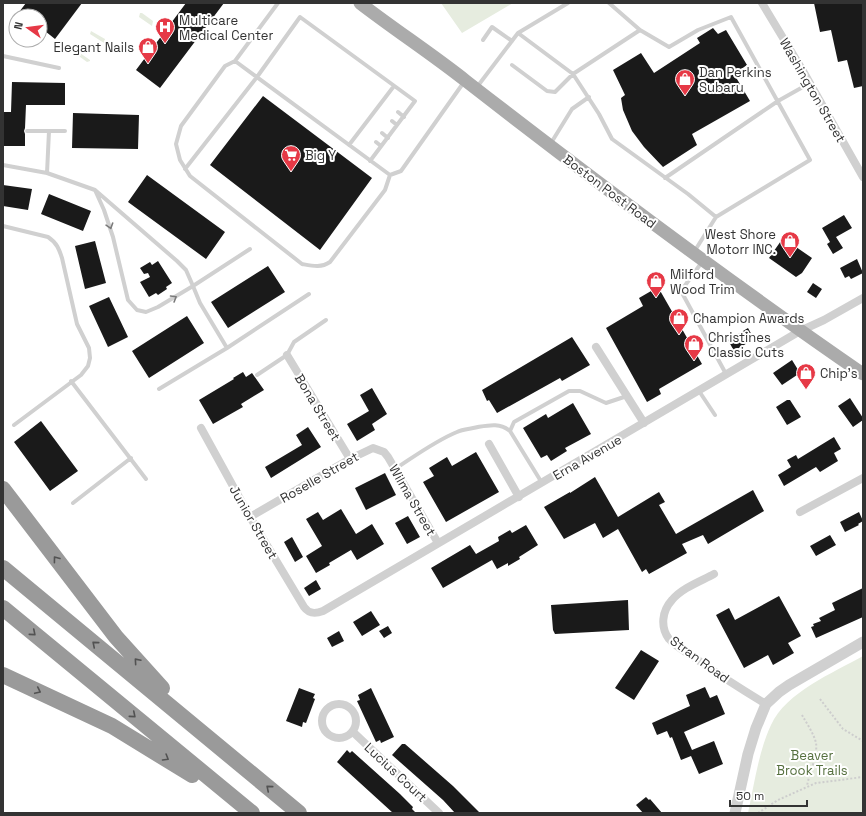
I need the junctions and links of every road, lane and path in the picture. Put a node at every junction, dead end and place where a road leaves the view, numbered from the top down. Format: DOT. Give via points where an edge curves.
graph roads {
  1 [pos="278,3"];
  2 [pos="360,3"];
  3 [pos="568,3"];
  4 [pos="609,3"];
  5 [pos="762,3"];
  6 [pos="640,30"];
  7 [pos="518,33"];
  8 [pos="483,40"];
  9 [pos="512,41"];
  10 [pos="3,56"];
  11 [pos="235,61"];
  12 [pos="512,65"];
  13 [pos="59,68"];
  14 [pos="573,74"];
  15 [pos="257,77"];
  16 [pos="465,80"];
  17 [pos="810,83"];
  18 [pos="394,86"];
  19 [pos="476,89"];
  20 [pos="589,97"];
  21 [pos="778,101"];
  22 [pos="382,102"];
  23 [pos="388,105"];
  24 [pos="376,110"];
  25 [pos="398,112"];
  26 [pos="381,113"];
  27 [pos="404,117"];
  28 [pos="392,121"];
  29 [pos="367,122"];
  30 [pos="397,125"];
  31 [pos="373,126"];
  32 [pos="49,131"];
  33 [pos="65,131"];
  34 [pos="360,131"];
  35 [pos="27,132"];
  36 [pos="382,133"];
  37 [pos="366,135"];
  38 [pos="388,138"];
  39 [pos="376,142"];
  40 [pos="350,145"];
  41 [pos="381,146"];
  42 [pos="549,146"];
  43 [pos="370,161"];
  44 [pos="3,165"];
  45 [pos="186,169"];
  46 [pos="46,173"];
  47 [pos="390,176"];
  48 [pos="863,177"];
  49 [pos="665,178"];
  50 [pos="95,190"];
  51 [pos="716,217"];
  52 [pos="3,226"];
  53 [pos="250,249"];
  54 [pos="698,256"];
  55 [pos="193,286"];
  56 [pos="309,294"];
  57 [pos="863,298"];
  58 [pos="326,320"];
  59 [pos="800,331"];
  60 [pos="596,347"];
  61 [pos="227,348"];
  62 [pos="286,355"];
  63 [pos="727,374"];
  64 [pos="863,374"];
  65 [pos="257,375"];
  66 [pos="72,381"];
  67 [pos="159,389"];
  68 [pos="699,391"];
  69 [pos="627,396"];
  70 [pos="715,415"];
  71 [pos="644,423"];
  72 [pos="14,425"];
  73 [pos="201,428"];
  74 [pos="510,431"];
  75 [pos="489,444"];
  76 [pos="388,457"];
  77 [pos="131,458"];
  78 [pos="350,459"];
  79 [pos="395,469"];
  80 [pos="863,478"];
  81 [pos="146,479"];
  82 [pos="542,483"];
  83 [pos="3,489"];
  84 [pos="519,497"];
  85 [pos="73,503"];
  86 [pos="800,512"];
  87 [pos="250,516"];
  88 [pos="438,543"];
  89 [pos="3,568"];
  90 [pos="714,574"];
  91 [pos="3,608"];
  92 [pos="310,613"];
  93 [pos="863,642"];
  94 [pos="3,675"];
  95 [pos="820,699"];
  96 [pos="766,704"];
  97 [pos="802,715"];
  98 [pos="352,732"];
  99 [pos="863,740"];
  100 [pos="233,758"];
  101 [pos="863,777"];
  102 [pos="807,786"];
  103 [pos="246,808"];
  104 [pos="299,813"];
  105 [pos="439,813"];
  106 [pos="735,813"];
  107 [pos="758,813"];
  1 -- 11 [label="lane"];
  2 -- 16 [label="main road, Boston Post Road"];
  3 -- 7 [label="lane"];
  4 -- 6 [label="lane"];
  5 -- 17 [label="street, Washington Street"];
  6 -- 14 [label="lane"];
  6 -- 21 [label="lane" via="669,47 698,30 731,17"];
  7 -- 9 [label="lane"];
  7 -- 14 [label="lane"];
  8 -- 9 [label="lane" via="492,27"];
  9 -- 19 [label="lane"];
  10 -- 13 [label="lane"];
  11 -- 15 [label="lane"];
  11 -- 45 [label="lane" via="225,66 181,126 176,144 180,160"];
  12 -- 14 [label="lane" via="547,90 555,92"];
  14 -- 20 [label="lane"];
  15 -- 18 [label="lane" via="300,17"];
  15 -- 40 [label="lane"];
  15 -- 45 [label="lane"];
  16 -- 19 [label="main road, Boston Post Road"];
  16 -- 47 [label="lane" via="401,170"];
  17 -- 21 [label="lane"];
  17 -- 48 [label="street, Washington Street"];
  18 -- 22 [label="lane"];
  18 -- 27 [label="lane" via="415,101"];
  19 -- 42 [label="main road, Boston Post Road"];
  20 -- 42 [label="lane" via="572,109"];
  20 -- 49 [label="lane" via="612,140"];
  21 -- 49 [label="lane"];
  21 -- 51 [label="lane" via="810,160"];
  22 -- 23 [label="lane"];
  22 -- 24 [label="lane"];
  24 -- 26 [label="lane"];
  24 -- 29 [label="lane"];
  25 -- 27 [label="lane"];
  27 -- 30 [label="lane"];
  28 -- 30 [label="lane"];
  29 -- 31 [label="lane"];
  29 -- 34 [label="lane"];
  30 -- 38 [label="lane"];
  32 -- 33 [label="lane"];
  32 -- 35 [label="lane"];
  32 -- 46 [label="lane"];
  34 -- 37 [label="lane"];
  34 -- 40 [label="lane"];
  36 -- 38 [label="lane"];
  38 -- 41 [label="lane"];
  39 -- 41 [label="lane"];
  40 -- 43 [label="lane"];
  41 -- 43 [label="lane"];
  42 -- 54 [label="main road, Boston Post Road"];
  43 -- 47 [label="lane"];
  44 -- 46 [label="lane"];
  45 -- 47 [label="lane" via="190,176 302,264 313,266 324,266 330,262 385,190"];
  46 -- 50 [label="lane"];
  49 -- 51 [label="lane"];
  50 -- 55 [label="lane" via="178,261 186,270"];
  50 -- 55 [label="lane, one-way" via="113,238 128,300 137,310 146,312 158,307"];
  51 -- 54 [label="lane"];
  52 -- 66 [label="lane" via="48,237 59,249 77,324 90,354 88,366"];
  53 -- 55 [label="lane"];
  54 -- 59 [label="main road, Boston Post Road"];
  54 -- 63 [label="lane" via="680,291"];
  55 -- 61 [label="lane" via="200,303"];
  56 -- 61 [label="lane"];
  57 -- 59 [label="street, Erna Avenue"];
  58 -- 62 [label="lane" via="294,342"];
  59 -- 63 [label="street, Erna Avenue"];
  59 -- 64 [label="main road, Boston Post Road"];
  60 -- 69 [label="street"];
  61 -- 67 [label="lane"];
  62 -- 65 [label="lane"];
  62 -- 78 [label="street, Bona Street"];
  63 -- 68 [label="street, Erna Avenue"];
  66 -- 72 [label="lane"];
  66 -- 77 [label="lane"];
  68 -- 70 [label="lane"];
  68 -- 71 [label="street, Erna Avenue"];
  69 -- 71 [label="street"];
  69 -- 74 [label="lane" via="606,403 588,393 569,391 514,422"];
  71 -- 82 [label="street, Erna Avenue"];
  73 -- 87 [label="street, Junior Street"];
  74 -- 79 [label="lane" via="492,425 458,431"];
  74 -- 82 [label="lane"];
  75 -- 84 [label="street"];
  76 -- 78 [label="street, Roselle Street" via="384,452 373,448"];
  76 -- 79 [label="street, Wilma Street"];
  77 -- 81 [label="lane"];
  77 -- 85 [label="lane"];
  78 -- 87 [label="street, Roselle Street"];
  79 -- 88 [label="street, Wilma Street"];
  80 -- 86 [label="street"];
  82 -- 84 [label="street, Erna Avenue"];
  100 -- 83 [label="highway, one-way" via="124,647"];
  84 -- 88 [label="street, Erna Avenue"];
  87 -- 92 [label="street, Junior Street"];
  88 -- 92 [label="street, Erna Avenue" via="323,611"];
  100 -- 89 [label="highway, one-way"];
  90 -- 96 [label="street, Stran Road" via="672,600 663,618 665,632 673,643"];
  91 -- 103 [label="highway, one-way"];
  93 -- 96 [label="street" via="789,685"];
  94 -- 103 [label="highway, one-way" via="112,726"];
  95 -- 99 [label="path" via="843,729"];
  96 -- 106 [label="street" via="750,747"];
  97 -- 102 [label="path" via="816,745"];
  98 -- 98 [label="street" via="356,721 352,710 342,704 330,707 326,711 322,721 329,734 344,738"];
  98 -- 105 [label="street, Lucius Court"];
  104 -- 100 [label="highway, one-way"];
  101 -- 102 [label="path" via="831,780"];
  102 -- 107 [label="path"];
}
